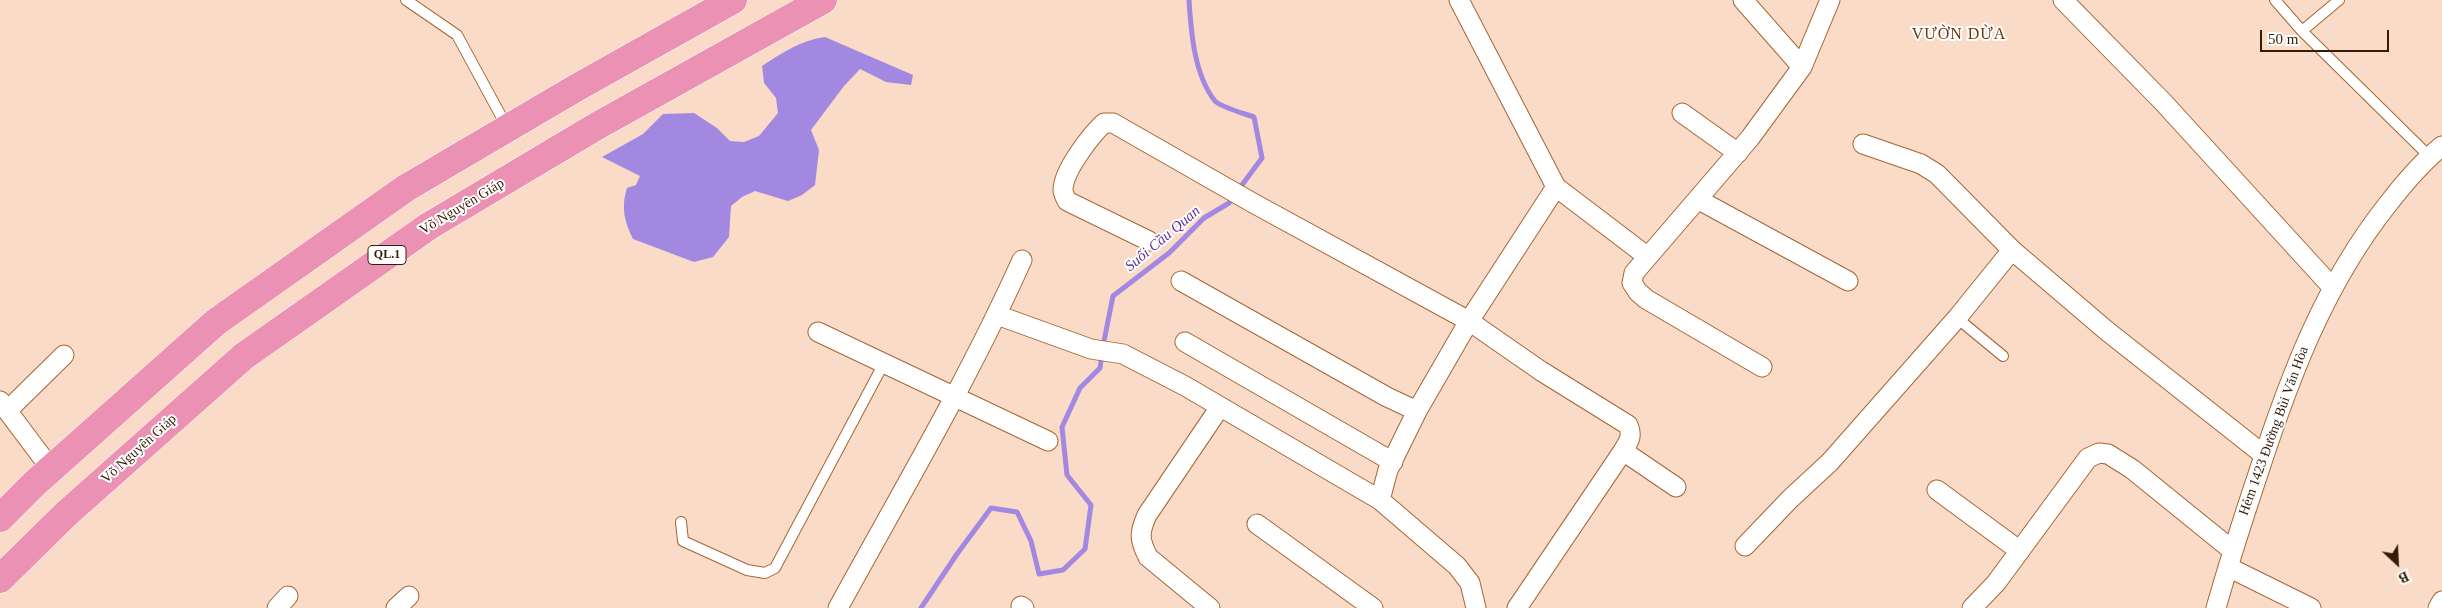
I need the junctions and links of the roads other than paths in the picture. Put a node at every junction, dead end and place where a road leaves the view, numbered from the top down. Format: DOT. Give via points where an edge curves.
graph roads {
  1 [pos="406,0"];
  2 [pos="733,0"];
  3 [pos="822,0"];
  4 [pos="1459,0"];
  5 [pos="1743,0"];
  6 [pos="1830,0"];
  7 [pos="2063,0"];
  8 [pos="2275,0"];
  9 [pos="2339,0"];
  10 [pos="2302,31"];
  11 [pos="1802,67"];
  12 [pos="1682,114"];
  13 [pos="507,128"];
  14 [pos="1863,144"];
  15 [pos="2436,151"];
  16 [pos="1738,153"];
  17 [pos="1556,187"];
  18 [pos="1699,200"];
  19 [pos="1149,241"];
  20 [pos="2012,250"];
  21 [pos="1648,257"];
  22 [pos="1022,260"];
  23 [pos="1181,281"];
  24 [pos="1848,281"];
  25 [pos="2332,286"];
  26 [pos="997,315"];
  27 [pos="1956,318"];
  28 [pos="1468,321"];
  29 [pos="818,332"];
  30 [pos="1185,342"];
  31 [pos="64,355"];
  32 [pos="2003,356"];
  33 [pos="884,363"];
  34 [pos="1762,367"];
  35 [pos="954,395"];
  36 [pos="4,405"];
  37 [pos="1220,407"];
  38 [pos="1417,412"];
  39 [pos="1048,441"];
  40 [pos="1623,451"];
  41 [pos="2264,455"];
  42 [pos="1393,462"];
  43 [pos="51,469"];
  44 [pos="1676,487"];
  45 [pos="1937,490"];
  46 [pos="1380,500"];
  47 [pos="2,513"];
  48 [pos="681,522"];
  49 [pos="1257,524"];
  50 [pos="1745,546"];
  51 [pos="2020,551"];
  52 [pos="2230,558"];
  53 [pos="0,580"];
  54 [pos="2442,601"];
  55 [pos="838,608"];
  56 [pos="1210,608"];
  57 [pos="1373,608"];
  58 [pos="1476,608"];
  59 [pos="1517,608"];
  60 [pos="1972,608"];
  61 [pos="2216,608"];
  62 [pos="2311,608"];
  63 [pos="2438,608"];
  1 -- 13 [label="lane" via="457,35"];
  2 -- 13 [label="highway"];
  3 -- 53 [label="highway, Võ Nguyên Giáp / QL.1" via="597,126 429,226 244,356 66,514"];
  4 -- 17 [label="street"];
  5 -- 11 [label="street"];
  6 -- 11 [label="street"];
  7 -- 25 [label="street" via="2163,102"];
  8 -- 10 [label="lane"];
  9 -- 10 [label="lane"];
  10 -- 15 [label="lane"];
  11 -- 16 [label="street"];
  12 -- 16 [label="street"];
  13 -- 43 [label="highway" via="406,188 216,322"];
  14 -- 20 [label="street" via="1921,164 1937,174"];
  15 -- 25 [label="street, Hẻm 1423 Đường Bùi Văn Hòa" via="2417,167 2373,222"];
  16 -- 18 [label="street"];
  17 -- 21 [label="street"];
  17 -- 28 [label="street"];
  18 -- 21 [label="street"];
  18 -- 24 [label="street"];
  19 -- 28 [label="street" via="1067,201 1063,192 1088,138 1104,123 1114,123"];
  20 -- 27 [label="street"];
  20 -- 41 [label="street" via="2153,369"];
  21 -- 34 [label="street" via="1634,274 1632,283 1638,292"];
  22 -- 26 [label="street"];
  23 -- 38 [label="street"];
  25 -- 41 [label="street, Hẻm 1423 Đường Bùi Văn Hòa" via="2284,393"];
  26 -- 35 [label="street"];
  26 -- 37 [label="street" via="1091,349 1123,354"];
  27 -- 32 [label="lane"];
  27 -- 50 [label="street" via="1830,462"];
  28 -- 38 [label="street"];
  28 -- 40 [label="street" via="1628,425 1630,439"];
  29 -- 33 [label="street"];
  30 -- 42 [label="street"];
  31 -- 36 [label="street"];
  33 -- 35 [label="street"];
  33 -- 48 [label="lane" via="775,568 765,573 747,570 683,541"];
  35 -- 39 [label="street"];
  35 -- 55 [label="street"];
  36 -- 43 [label="street"];
  37 -- 46 [label="street"];
  37 -- 56 [label="street" via="1147,515 1140,531 1148,557"];
  38 -- 42 [label="street"];
  40 -- 44 [label="street"];
  40 -- 59 [label="street"];
  41 -- 52 [label="street, Hẻm 1423 Đường Bùi Văn Hòa"];
  42 -- 46 [label="street"];
  43 -- 47 [label="highway"];
  45 -- 51 [label="street"];
  46 -- 58 [label="street" via="1458,566 1470,583"];
  49 -- 57 [label="street"];
  51 -- 52 [label="street" via="2088,458 2099,452 2132,469"];
  51 -- 60 [label="street"];
  52 -- 61 [label="street, Hẻm 1423 Đường Bùi Văn Hòa"];
  52 -- 62 [label="street"];
  54 -- 63 [label="street"];
}
